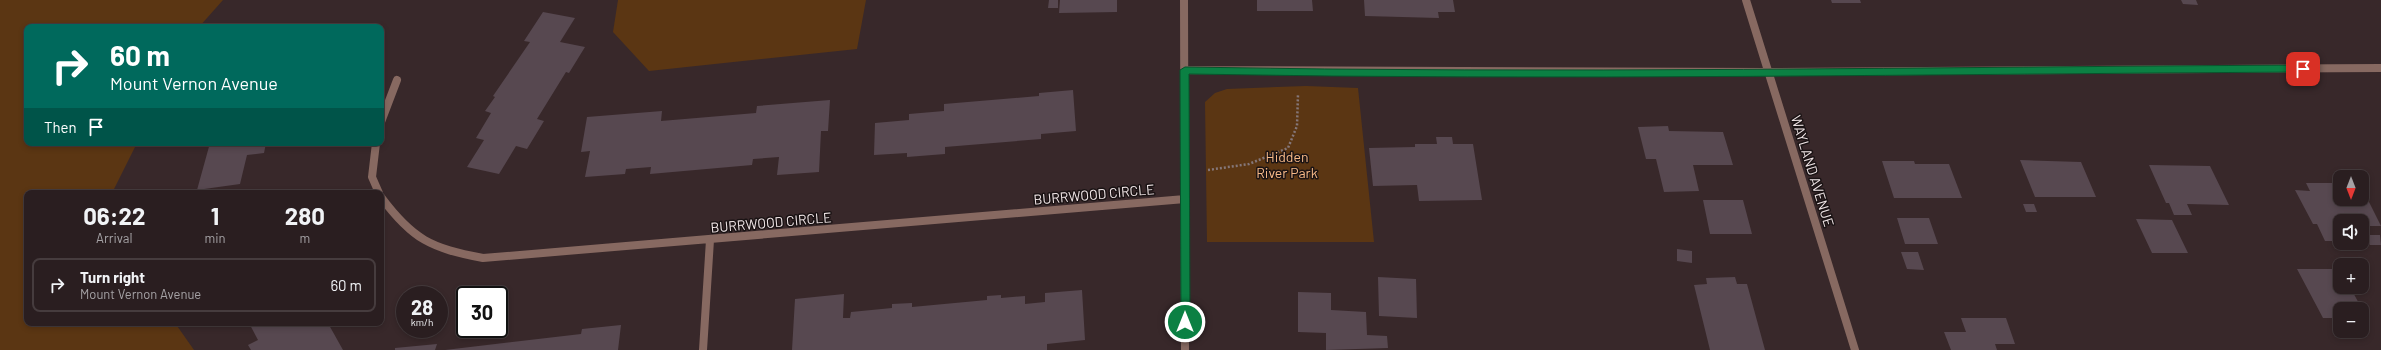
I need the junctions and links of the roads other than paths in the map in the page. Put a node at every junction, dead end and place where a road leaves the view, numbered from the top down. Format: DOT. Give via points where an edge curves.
graph roads {
  1 [pos="1184,0"];
  2 [pos="1746,0"];
  3 [pos="2381,68"];
  4 [pos="1185,70"];
  5 [pos="1768,72"];
  6 [pos="397,80"];
  7 [pos="384,114"];
  8 [pos="376,146"];
  9 [pos="377,190"];
  10 [pos="1185,199"];
  11 [pos="384,201"];
  12 [pos="710,240"];
  13 [pos="703,350"];
  14 [pos="1185,350"];
  15 [pos="1855,350"];
  1 -- 4 [label="street"];
  2 -- 5 [label="street, WAYLAND AVENUE"];
  3 -- 5 [label="street"];
  4 -- 5 [label="street"];
  4 -- 10 [label="street"];
  5 -- 15 [label="street, WAYLAND AVENUE"];
  6 -- 7 [label="street"];
  8 -- 9 [label="street" via="372,177"];
  10 -- 12 [label="street, BURRWOOD CIRCLE"];
  10 -- 14 [label="street"];
  11 -- 12 [label="street, BURRWOOD CIRCLE" via="396,218 418,239 450,252 483,258"];
  12 -- 13 [label="street"];
}
